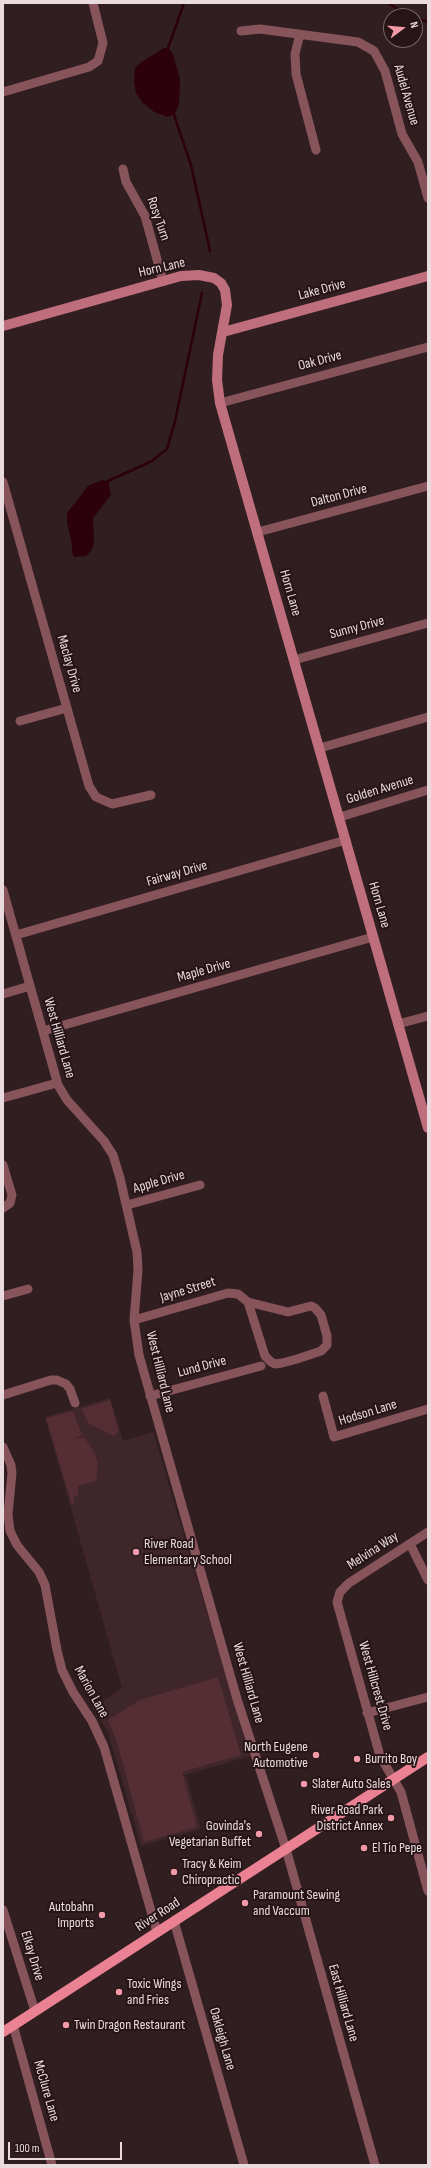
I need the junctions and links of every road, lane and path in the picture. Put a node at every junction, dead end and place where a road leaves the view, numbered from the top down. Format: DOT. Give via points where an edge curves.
graph roads {
  1 [pos="92,3"];
  2 [pos="241,32"];
  3 [pos="300,34"];
  4 [pos="3,92"];
  5 [pos="316,150"];
  6 [pos="123,169"];
  7 [pos="428,198"];
  8 [pos="428,276"];
  9 [pos="162,281"];
  10 [pos="3,326"];
  11 [pos="223,332"];
  12 [pos="428,347"];
  13 [pos="220,403"];
  14 [pos="3,482"];
  15 [pos="428,486"];
  16 [pos="258,532"];
  17 [pos="428,623"];
  18 [pos="294,660"];
  19 [pos="66,708"];
  20 [pos="428,717"];
  21 [pos="20,721"];
  22 [pos="320,748"];
  23 [pos="428,790"];
  24 [pos="151,795"];
  25 [pos="340,817"];
  26 [pos="346,840"];
  27 [pos="3,890"];
  28 [pos="16,935"];
  29 [pos="373,937"];
  30 [pos="30,986"];
  31 [pos="3,994"];
  32 [pos="428,1016"];
  33 [pos="398,1024"];
  34 [pos="43,1031"];
  35 [pos="57,1083"];
  36 [pos="3,1098"];
  37 [pos="428,1128"];
  38 [pos="3,1165"];
  39 [pos="200,1185"];
  40 [pos="10,1205"];
  41 [pos="127,1205"];
  42 [pos="28,1289"];
  43 [pos="3,1296"];
  44 [pos="248,1302"];
  45 [pos="134,1320"];
  46 [pos="261,1366"];
  47 [pos="3,1394"];
  48 [pos="150,1396"];
  49 [pos="323,1396"];
  50 [pos="75,1403"];
  51 [pos="428,1409"];
  52 [pos="3,1447"];
  53 [pos="428,1532"];
  54 [pos="410,1544"];
  55 [pos="428,1580"];
  56 [pos="338,1598"];
  57 [pos="428,1697"];
  58 [pos="367,1713"];
  59 [pos="428,1757"];
  60 [pos="394,1779"];
  61 [pos="286,1849"];
  62 [pos="428,1891"];
  63 [pos="3,1910"];
  64 [pos="174,1921"];
  65 [pos="157,1932"];
  66 [pos="35,2011"];
  67 [pos="13,2025"];
  68 [pos="3,2032"];
  69 [pos="52,2165"];
  70 [pos="244,2165"];
  71 [pos="375,2165"];
  1 -- 4 [label="street" via="103,43 100,57 92,66"];
  2 -- 3 [label="street, Audel Avenue" via="254,29"];
  3 -- 5 [label="street" via="296,74"];
  3 -- 7 [label="street, Audel Avenue" via="358,42 370,47 379,57 402,134 418,162"];
  6 -- 9 [label="street, Rosy Turn" via="126,182 145,216"];
  8 -- 11 [label="street, Lake Drive"];
  9 -- 10 [label="street, Horn Lane"];
  9 -- 11 [label="street, Horn Lane" via="199,275 217,280 226,293"];
  11 -- 13 [label="street, Horn Lane" via="218,355 217,380"];
  12 -- 13 [label="street, Oak Drive"];
  13 -- 16 [label="street, Horn Lane"];
  14 -- 19 [label="street, Maclay Drive"];
  15 -- 16 [label="street, Dalton Drive"];
  16 -- 18 [label="street, Horn Lane"];
  17 -- 18 [label="street, Sunny Drive"];
  18 -- 22 [label="street, Horn Lane"];
  19 -- 21 [label="street"];
  19 -- 24 [label="street, Maclay Drive" via="89,786 96,797 115,804"];
  20 -- 22 [label="street"];
  22 -- 25 [label="street, Horn Lane"];
  23 -- 25 [label="street, Golden Avenue"];
  25 -- 26 [label="street, Horn Lane"];
  26 -- 28 [label="street, Fairway Drive"];
  26 -- 29 [label="street, Horn Lane"];
  27 -- 28 [label="street, West Hilliard Lane"];
  28 -- 30 [label="street, West Hilliard Lane"];
  29 -- 33 [label="street, Horn Lane"];
  29 -- 34 [label="street, Maple Drive"];
  30 -- 31 [label="street"];
  30 -- 34 [label="street, West Hilliard Lane"];
  32 -- 33 [label="street"];
  33 -- 37 [label="street, Horn Lane"];
  34 -- 35 [label="street, West Hilliard Lane"];
  35 -- 36 [label="street"];
  35 -- 41 [label="street, West Hilliard Lane" via="66,1100 109,1148"];
  38 -- 40 [label="street" via="12,1196"];
  39 -- 41 [label="street, Apple Drive"];
  41 -- 45 [label="street, West Hilliard Lane" via="138,1264"];
  42 -- 43 [label="street"];
  44 -- 44 [label="street, Jayne Street" via="288,1312 311,1306 315,1308 321,1315 327,1345 321,1351 297,1359 275,1364 271,1362 265,1356"];
  44 -- 45 [label="street, Jayne Street" via="235,1293 228,1293"];
  45 -- 48 [label="street, West Hilliard Lane" via="137,1348"];
  46 -- 48 [label="street, Lund Drive"];
  47 -- 50 [label="street" via="57,1380 70,1389"];
  48 -- 61 [label="street, West Hilliard Lane" via="242,1712"];
  49 -- 51 [label="street, Hodson Lane" via="334,1437"];
  52 -- 65 [label="street, Marion Lane" via="12,1473 8,1514 10,1531 17,1545 39,1572 45,1585 62,1670 104,1746"];
  53 -- 54 [label="street, Melvina Way"];
  54 -- 55 [label="street"];
  54 -- 56 [label="street, Melvina Way" via="348,1583"];
  56 -- 58 [label="street, West Hillcrest Drive"];
  57 -- 58 [label="street"];
  58 -- 60 [label="street, West Hillcrest Drive" via="380,1756"];
  59 -- 60 [label="main road, River Road"];
  60 -- 61 [label="main road, River Road"];
  60 -- 62 [label="street, West Hillcrest Drive" via="401,1792"];
  61 -- 64 [label="main road, River Road"];
  61 -- 71 [label="street, East Hilliard Lane"];
  63 -- 66 [label="street, Elkay Drive"];
  64 -- 65 [label="main road, River Road"];
  64 -- 70 [label="street, Oakleigh Lane"];
  65 -- 66 [label="main road, River Road"];
  66 -- 67 [label="main road, River Road"];
  67 -- 68 [label="main road, River Road"];
  67 -- 69 [label="street, McClure Lane"];
}
